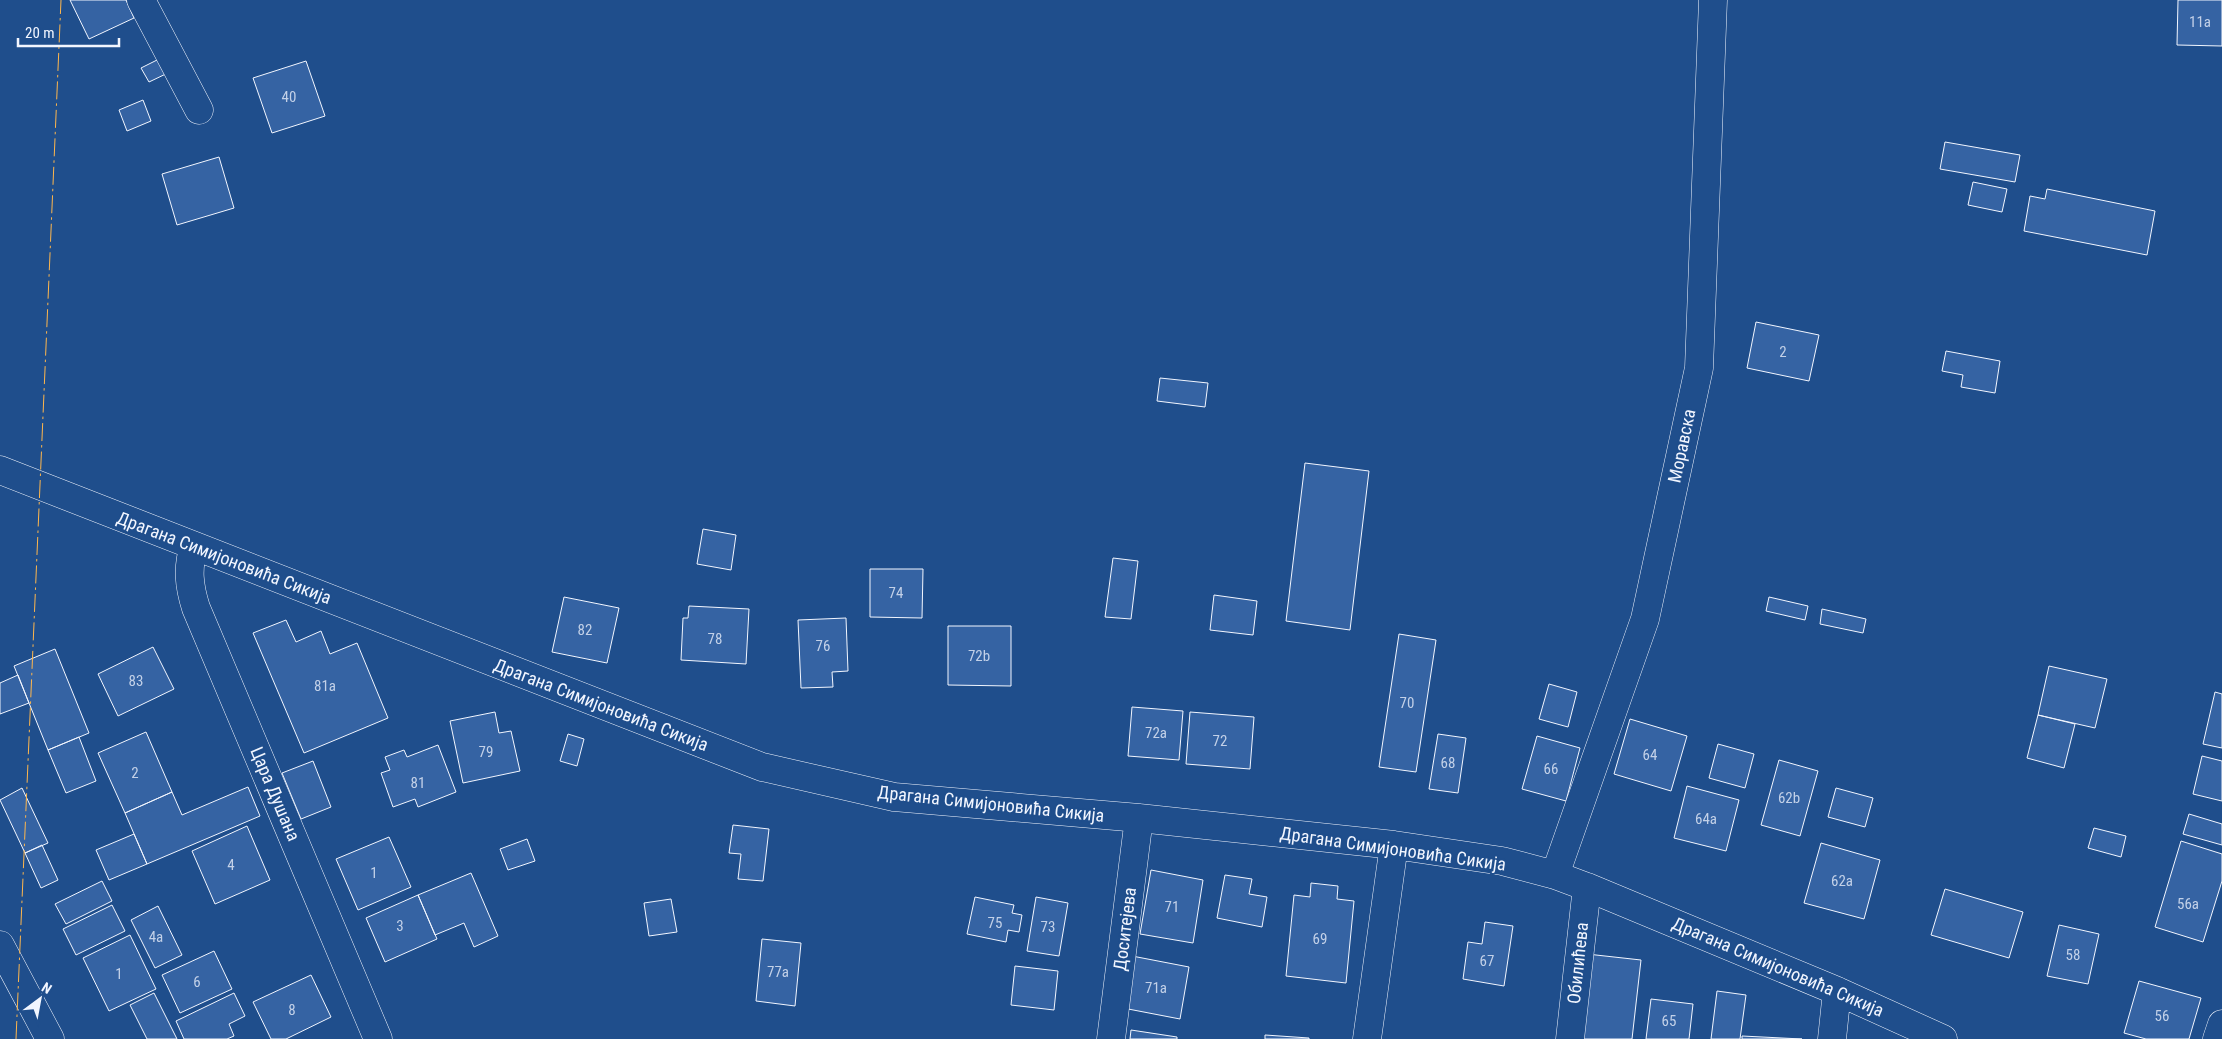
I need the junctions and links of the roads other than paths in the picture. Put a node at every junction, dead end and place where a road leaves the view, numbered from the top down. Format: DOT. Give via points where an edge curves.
graph roads {
  1 [pos="141,0"];
  2 [pos="1713,0"];
  3 [pos="199,110"];
  4 [pos="0,470"];
  5 [pos="194,546"];
  6 [pos="1139,818"];
  7 [pos="1394,845"];
  8 [pos="1555,875"];
  9 [pos="1587,887"];
  10 [pos="0,945"];
  11 [pos="1837,991"];
  12 [pos="2222,1024"];
  13 [pos="50,1039"];
  14 [pos="378,1039"];
  15 [pos="1110,1039"];
  16 [pos="1367,1039"];
  17 [pos="1570,1039"];
  18 [pos="1832,1039"];
  19 [pos="1943,1039"];
  20 [pos="2218,1039"];
  1 -- 3 [label="street"];
  2 -- 8 [label="street, Моравска" via="1699,368 1645,619"];
  4 -- 5 [label="street, Драгана Симијоновића Сикија"];
  5 -- 6 [label="street, Драгана Симијоновића Сикија" via="762,767 894,797"];
  5 -- 14 [label="street, Цара Душана" via="189,575 196,608"];
  6 -- 7 [label="street, Драгана Симијоновића Сикија"];
  6 -- 15 [label="street, Доситејева"];
  7 -- 8 [label="street, Драгана Симијоновића Сикија" via="1502,862"];
  7 -- 16 [label="street"];
  8 -- 9 [label="street, Драгана Симијоновића Сикија"];
  9 -- 11 [label="street, Драгана Симијоновића Сикија"];
  9 -- 17 [label="street, Обилићева"];
  10 -- 13 [label="street"];
  11 -- 18 [label="street"];
  11 -- 19 [label="street, Драгана Симијоновића Сикија"];
  12 -- 20 [label="street"];
}
